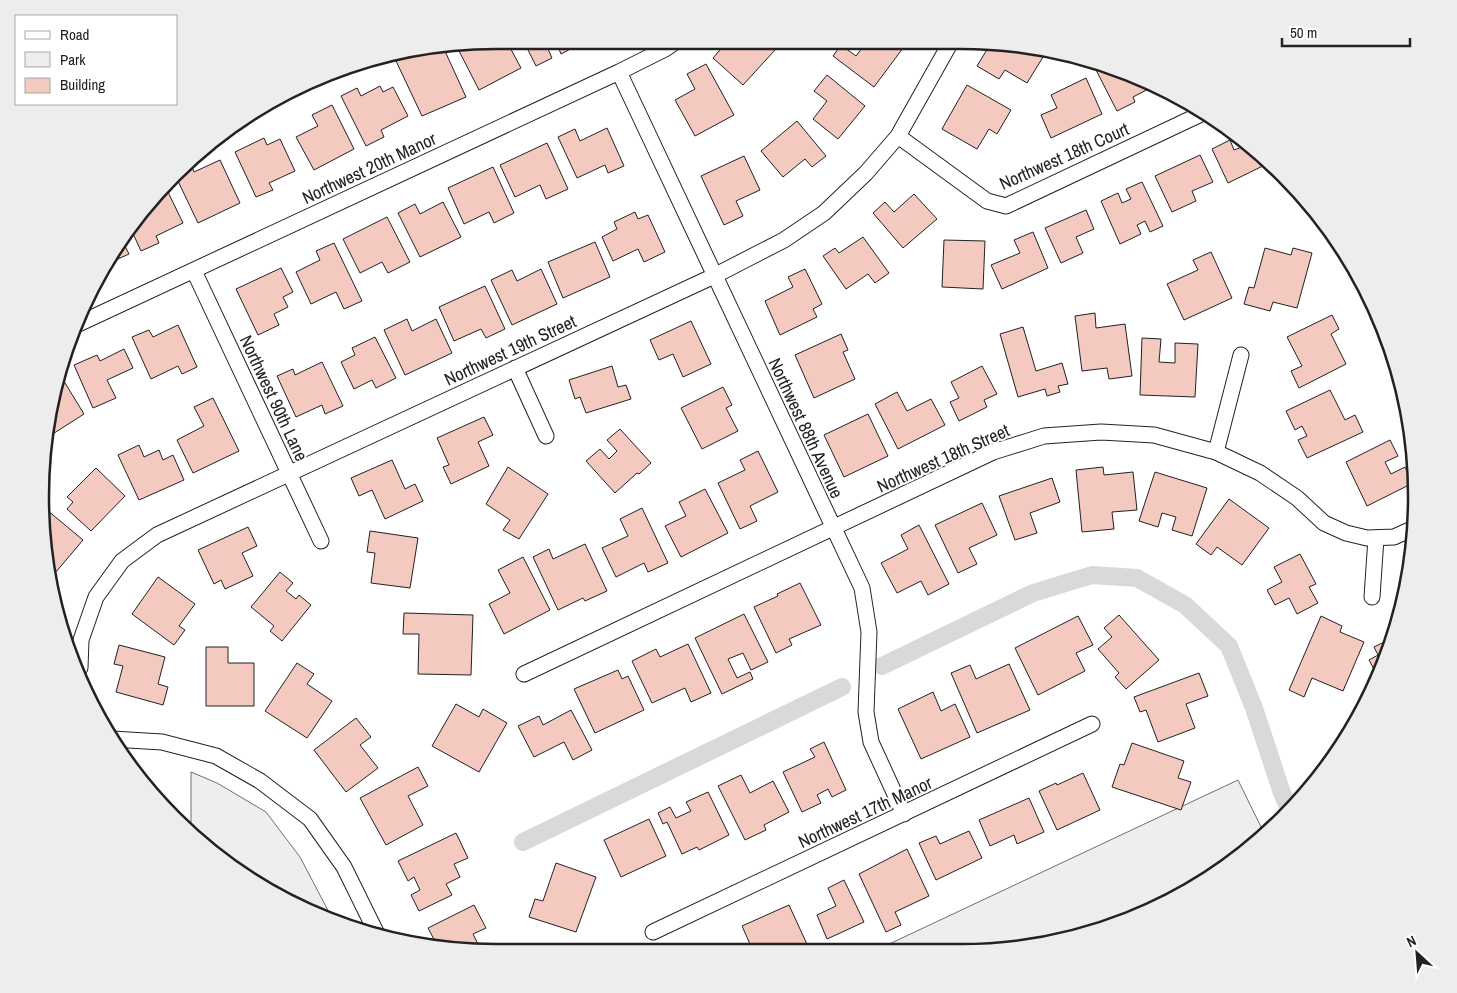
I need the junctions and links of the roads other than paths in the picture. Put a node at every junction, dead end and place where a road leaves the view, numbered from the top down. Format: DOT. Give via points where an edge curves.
graph roads {
  1 [pos="665,49"];
  2 [pos="947,49"];
  3 [pos="619,72"];
  4 [pos="1196,116"];
  5 [pos="898,136"];
  6 [pos="194,271"];
  7 [pos="714,276"];
  8 [pos="85,321"];
  9 [pos="1241,355"];
  10 [pos="515,368"];
  11 [pos="546,436"];
  12 [pos="1216,452"];
  13 [pos="288,474"];
  14 [pos="833,529"];
  15 [pos="1406,531"];
  16 [pos="1376,538"];
  17 [pos="321,541"];
  18 [pos="1372,597"];
  19 [pos="80,660"];
  20 [pos="524,674"];
  21 [pos="1092,724"];
  22 [pos="121,740"];
  23 [pos="904,814"];
  24 [pos="373,927"];
  25 [pos="653,932"];
  1 -- 3 [label="street, Northwest 20th Manor"];
  2 -- 5 [label="street, Northwest 19th Street"];
  3 -- 6 [label="street, Northwest 20th Manor"];
  3 -- 7 [label="street, Northwest 88th Avenue"];
  4 -- 5 [label="street, Northwest 18th Court" via="1006,206 987,201"];
  5 -- 7 [label="street, Northwest 19th Street" via="866,173 824,213 784,240"];
  6 -- 8 [label="street, Northwest 20th Manor"];
  6 -- 13 [label="street, Northwest 90th Lane"];
  7 -- 10 [label="street, Northwest 19th Street"];
  7 -- 14 [label="street, Northwest 88th Avenue"];
  9 -- 12 [label="street"];
  10 -- 11 [label="street"];
  10 -- 13 [label="street, Northwest 19th Street"];
  12 -- 14 [label="street, Northwest 18th Street" via="1154,435 1101,432 1044,436 993,452"];
  12 -- 16 [label="street, Northwest 18th Street" via="1260,473 1297,498 1324,523 1346,533"];
  13 -- 17 [label="street, Northwest 90th Lane"];
  13 -- 19 [label="street, Northwest 19th Street" via="157,535 122,562 96,597 81,640"];
  14 -- 20 [label="street, Northwest 18th Street"];
  14 -- 23 [label="street, Northwest 88th Avenue" via="862,588 869,632 866,712 871,742"];
  15 -- 16 [label="street, Northwest 18th Street" via="1394,537"];
  16 -- 18 [label="street"];
  21 -- 23 [label="street, Northwest 17th Manor"];
  22 -- 24 [label="street" via="162,742 216,756 260,781 310,819 344,867"];
  23 -- 25 [label="street, Northwest 17th Manor"];
}
